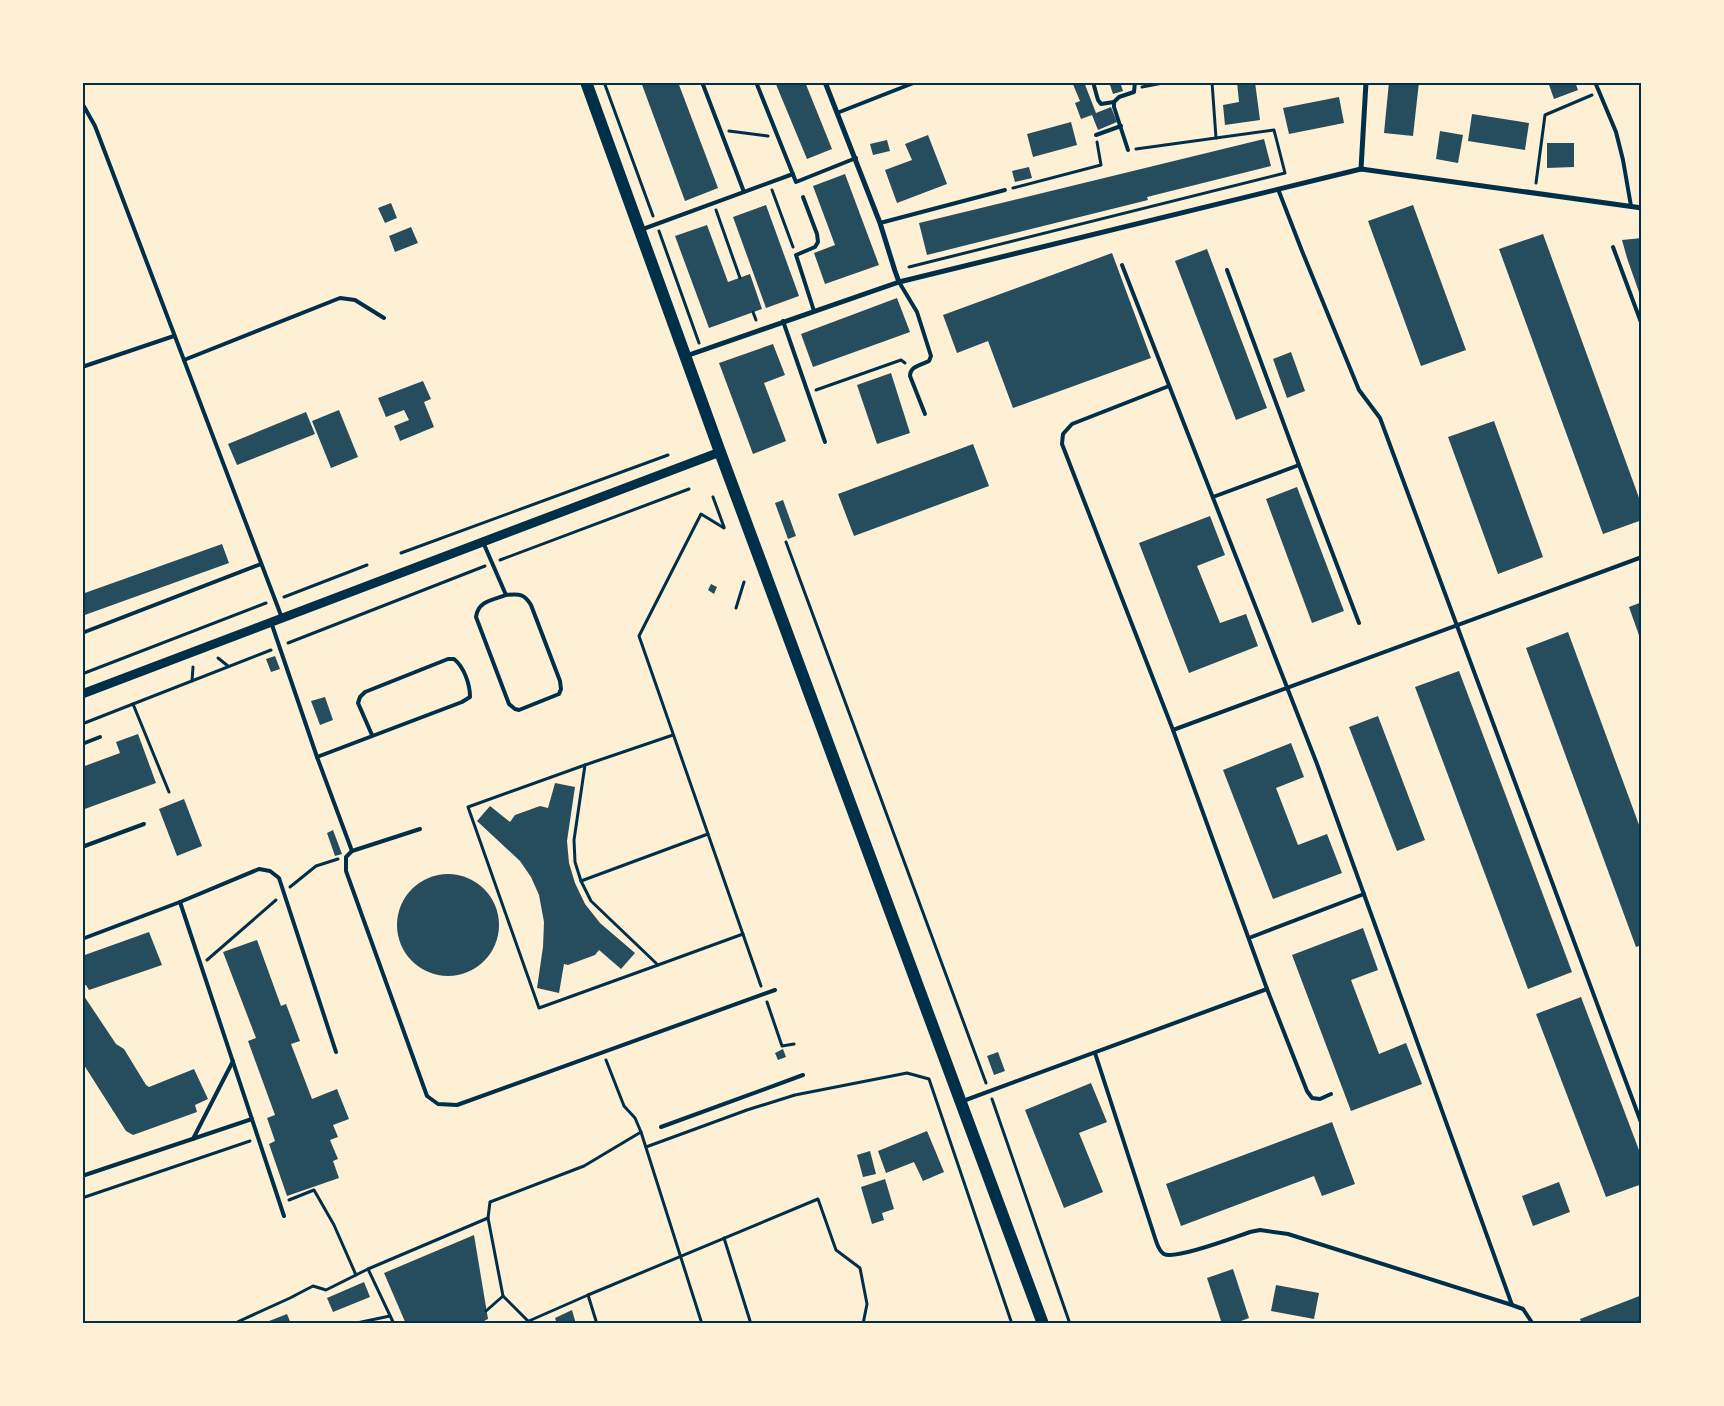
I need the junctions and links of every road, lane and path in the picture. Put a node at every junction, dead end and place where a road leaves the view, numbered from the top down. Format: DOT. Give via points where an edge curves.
graph roads {
  1 [pos="586,82"];
  2 [pos="604,82"];
  3 [pos="702,82"];
  4 [pos="756,82"];
  5 [pos="825,82"];
  6 [pos="916,82"];
  7 [pos="1093,82"];
  8 [pos="1134,82"];
  9 [pos="1168,82"];
  10 [pos="1212,82"];
  11 [pos="1366,82"];
  12 [pos="1595,82"];
  13 [pos="1135,89"];
  14 [pos="1599,91"];
  15 [pos="1114,102"];
  16 [pos="82,103"];
  17 [pos="837,113"];
  18 [pos="1121,126"];
  19 [pos="720,130"];
  20 [pos="1096,134"];
  21 [pos="778,137"];
  22 [pos="1216,138"];
  23 [pos="1128,150"];
  24 [pos="856,158"];
  25 [pos="1361,169"];
  26 [pos="793,174"];
  27 [pos="770,183"];
  28 [pos="1536,183"];
  29 [pos="1278,189"];
  30 [pos="1005,190"];
  31 [pos="744,192"];
  32 [pos="803,197"];
  33 [pos="714,203"];
  34 [pos="1631,206"];
  35 [pos="1642,208"];
  36 [pos="880,223"];
  37 [pos="656,224"];
  38 [pos="640,230"];
  39 [pos="1613,246"];
  40 [pos="796,255"];
  41 [pos="1122,265"];
  42 [pos="1227,270"];
  43 [pos="895,271"];
  44 [pos="740,278"];
  45 [pos="899,282"];
  46 [pos="814,311"];
  47 [pos="753,312"];
  48 [pos="765,316"];
  49 [pos="384,318"];
  50 [pos="783,321"];
  51 [pos="1642,324"];
  52 [pos="174,336"];
  53 [pos="702,350"];
  54 [pos="686,356"];
  55 [pos="184,360"];
  56 [pos="82,368"];
  57 [pos="912,368"];
  58 [pos="1169,386"];
  59 [pos="808,393"];
  60 [pos="925,414"];
  61 [pos="825,442"];
  62 [pos="720,452"];
  63 [pos="668,456"];
  64 [pos="1299,465"];
  65 [pos="689,489"];
  66 [pos="713,497"];
  67 [pos="1213,498"];
  68 [pos="483,542"];
  69 [pos="786,542"];
  70 [pos="401,553"];
  71 [pos="1642,557"];
  72 [pos="492,563"];
  73 [pos="261,564"];
  74 [pos="368,565"];
  75 [pos="744,582"];
  76 [pos="506,595"];
  77 [pos="275,600"];
  78 [pos="736,608"];
  79 [pos="282,618"];
  80 [pos="271,622"];
  81 [pos="1359,623"];
  82 [pos="1457,626"];
  83 [pos="82,633"];
  84 [pos="280,646"];
  85 [pos="218,658"];
  86 [pos="229,666"];
  87 [pos="193,667"];
  88 [pos="82,674"];
  89 [pos="192,680"];
  90 [pos="1288,688"];
  91 [pos="82,694"];
  92 [pos="133,704"];
  93 [pos="82,724"];
  94 [pos="1173,730"];
  95 [pos="673,734"];
  96 [pos="372,735"];
  97 [pos="100,737"];
  98 [pos="82,744"];
  99 [pos="317,757"];
  100 [pos="585,765"];
  101 [pos="168,792"];
  102 [pos="144,824"];
  103 [pos="420,829"];
  104 [pos="708,834"];
  105 [pos="82,847"];
  106 [pos="352,851"];
  107 [pos="346,857"];
  108 [pos="581,881"];
  109 [pos="284,893"];
  110 [pos="1364,894"];
  111 [pos="180,902"];
  112 [pos="743,934"];
  113 [pos="1249,938"];
  114 [pos="82,939"];
  115 [pos="201,965"];
  116 [pos="658,965"];
  117 [pos="1267,988"];
  118 [pos="775,990"];
  119 [pos="764,994"];
  120 [pos="794,1044"];
  121 [pos="336,1052"];
  122 [pos="603,1053"];
  123 [pos="1095,1053"];
  124 [pos="233,1061"];
  125 [pos="804,1075"];
  126 [pos="989,1092"];
  127 [pos="1331,1094"];
  128 [pos="961,1102"];
  129 [pos="252,1119"];
  130 [pos="1642,1125"];
  131 [pos="661,1127"];
  132 [pos="641,1132"];
  133 [pos="258,1138"];
  134 [pos="193,1139"];
  135 [pos="646,1147"];
  136 [pos="82,1176"];
  137 [pos="82,1198"];
  138 [pos="280,1203"];
  139 [pos="284,1216"];
  140 [pos="488,1218"];
  141 [pos="724,1238"];
  142 [pos="681,1256"];
  143 [pos="368,1269"];
  144 [pos="356,1275"];
  145 [pos="588,1295"];
  146 [pos="503,1296"];
  147 [pos="1512,1305"];
  148 [pos="486,1311"];
  149 [pos="390,1316"];
  150 [pos="528,1321"];
  151 [pos="233,1324"];
  152 [pos="352,1324"];
  153 [pos="394,1324"];
  154 [pos="522,1324"];
  155 [pos="597,1324"];
  156 [pos="702,1324"];
  157 [pos="751,1324"];
  158 [pos="863,1324"];
  159 [pos="1012,1324"];
  160 [pos="1043,1324"];
  161 [pos="1070,1324"];
  162 [pos="1533,1324"];
  1 -- 38 [label="main road"];
  2 -- 37 [label="path"];
  3 -- 19 [label="lane"];
  4 -- 21 [label="lane"];
  5 -- 17 [label="street"];
  6 -- 17 [label="lane"];
  7 -- 15 [label="lane" via="1101,104"];
  8 -- 13 [label="lane"];
  9 -- 13 [label="path"];
  10 -- 22 [label="path"];
  11 -- 25 [label="street"];
  12 -- 14 [label="lane"];
  13 -- 15 [label="lane"];
  14 -- 28 [label="path" via="1545,115"];
  14 -- 34 [label="lane" via="1616,132"];
  15 -- 18 [label="lane"];
  16 -- 52 [label="lane" via="95,126"];
  17 -- 24 [label="street"];
  18 -- 20 [label="lane"];
  18 -- 23 [label="lane"];
  19 -- 21 [label="path"];
  19 -- 31 [label="lane"];
  20 -- 30 [label="path" via="1101,165"];
  21 -- 26 [label="lane"];
  22 -- 23 [label="path"];
  22 -- 43 [label="path" via="1274,130 1285,173"];
  24 -- 26 [label="lane" via="796,182"];
  24 -- 36 [label="street"];
  25 -- 29 [label="street"];
  25 -- 34 [label="street"];
  26 -- 27 [label="lane"];
  27 -- 31 [label="lane"];
  27 -- 40 [label="path"];
  29 -- 45 [label="street"];
  29 -- 82 [label="lane" via="1359,390 1380,418"];
  30 -- 36 [label="lane"];
  31 -- 33 [label="lane"];
  32 -- 40 [label="lane" via="818,242 815,247"];
  33 -- 37 [label="lane"];
  33 -- 44 [label="path"];
  34 -- 35 [label="street"];
  36 -- 43 [label="street"];
  37 -- 38 [label="lane"];
  37 -- 53 [label="path"];
  38 -- 54 [label="main road"];
  39 -- 51 [label="lane"];
  40 -- 46 [label="lane"];
  41 -- 58 [label="lane"];
  42 -- 64 [label="lane"];
  43 -- 45 [label="street"];
  45 -- 46 [label="street"];
  45 -- 57 [label="lane" via="917,312 931,356 929,362"];
  46 -- 50 [label="street"];
  47 -- 48 [label="path" via="756,320"];
  49 -- 55 [label="lane" via="355,300 340,298"];
  50 -- 53 [label="street"];
  50 -- 59 [label="lane"];
  52 -- 55 [label="lane"];
  52 -- 56 [label="lane"];
  53 -- 54 [label="street"];
  54 -- 62 [label="main road"];
  55 -- 73 [label="lane"];
  57 -- 59 [label="path" via="901,360"];
  57 -- 60 [label="lane" via="910,376"];
  58 -- 67 [label="lane"];
  58 -- 94 [label="lane" via="1072,424 1063,434 1062,444"];
  59 -- 61 [label="lane"];
  62 -- 68 [label="street"];
  62 -- 128 [label="main road"];
  63 -- 70 [label="path"];
  64 -- 67 [label="lane"];
  64 -- 81 [label="lane"];
  65 -- 72 [label="path"];
  66 -- 95 [label="path" via="724,528 701,514 639,636"];
  67 -- 90 [label="lane"];
  68 -- 72 [label="lane"];
  68 -- 79 [label="street"];
  69 -- 126 [label="path"];
  71 -- 82 [label="lane"];
  72 -- 76 [label="lane"];
  72 -- 84 [label="path"];
  73 -- 77 [label="lane"];
  73 -- 83 [label="lane"];
  74 -- 77 [label="path"];
  75 -- 78 [label="path"];
  76 -- 76 [label="lane" via="521,594 527,598 561,689 559,694 519,710 509,704 476,616 481,605"];
  77 -- 79 [label="lane"];
  77 -- 88 [label="path"];
  79 -- 80 [label="street"];
  80 -- 84 [label="lane"];
  80 -- 91 [label="street"];
  82 -- 90 [label="lane"];
  82 -- 130 [label="lane"];
  84 -- 86 [label="path"];
  84 -- 99 [label="lane"];
  85 -- 86 [label="path"];
  86 -- 89 [label="path"];
  87 -- 89 [label="path"];
  89 -- 92 [label="path"];
  90 -- 94 [label="lane"];
  90 -- 110 [label="lane"];
  92 -- 93 [label="path"];
  92 -- 101 [label="path"];
  94 -- 113 [label="lane"];
  95 -- 100 [label="path"];
  95 -- 104 [label="path"];
  96 -- 96 [label="lane" via="470,697 460,664 448,659 365,692 358,703"];
  96 -- 99 [label="lane"];
  97 -- 98 [label="lane"];
  99 -- 106 [label="lane"];
  100 -- 108 [label="path" via="574,840 575,862"];
  100 -- 116 [label="path" via="468,807 539,1008"];
  102 -- 105 [label="lane"];
  103 -- 106 [label="lane"];
  104 -- 108 [label="path"];
  104 -- 112 [label="path"];
  106 -- 107 [label="lane"];
  107 -- 109 [label="path" via="316,866"];
  107 -- 122 [label="lane" via="346,871 427,1096 438,1104 457,1105"];
  108 -- 116 [label="path" via="591,901"];
  109 -- 111 [label="lane" via="279,878 270,871 259,870"];
  109 -- 115 [label="path"];
  109 -- 121 [label="lane"];
  110 -- 113 [label="lane"];
  110 -- 147 [label="lane"];
  111 -- 114 [label="lane"];
  111 -- 115 [label="lane"];
  112 -- 116 [label="path"];
  112 -- 119 [label="path"];
  113 -- 117 [label="lane"];
  115 -- 124 [label="lane"];
  117 -- 123 [label="lane"];
  117 -- 127 [label="lane" via="1312,1098 1320,1099"];
  118 -- 119 [label="lane"];
  119 -- 120 [label="path" via="782,1046"];
  119 -- 122 [label="lane"];
  122 -- 132 [label="path" via="624,1106 635,1118"];
  123 -- 126 [label="lane"];
  123 -- 147 [label="lane" via="1163,1254 1177,1255 1250,1232 1288,1234"];
  124 -- 129 [label="lane"];
  124 -- 134 [label="lane"];
  125 -- 131 [label="lane"];
  126 -- 128 [label="lane"];
  126 -- 161 [label="path"];
  128 -- 160 [label="main road"];
  129 -- 133 [label="lane"];
  129 -- 134 [label="lane"];
  132 -- 135 [label="path"];
  132 -- 140 [label="path" via="584,1166 490,1202"];
  133 -- 137 [label="path"];
  133 -- 138 [label="lane"];
  134 -- 136 [label="lane"];
  135 -- 142 [label="path"];
  135 -- 159 [label="path" via="795,1096 907,1073 929,1079"];
  138 -- 139 [label="lane"];
  138 -- 144 [label="path" via="314,1190 334,1224"];
  140 -- 143 [label="path"];
  140 -- 146 [label="path"];
  141 -- 142 [label="path"];
  141 -- 157 [label="path"];
  141 -- 158 [label="path" via="818,1199 836,1250 860,1268 867,1304"];
  142 -- 145 [label="path"];
  142 -- 156 [label="path"];
  143 -- 144 [label="path"];
  143 -- 149 [label="path"];
  144 -- 151 [label="path" via="326,1290 313,1286"];
  145 -- 150 [label="path"];
  145 -- 155 [label="path"];
  146 -- 148 [label="path"];
  146 -- 150 [label="path"];
  147 -- 162 [label="lane" via="1523,1309"];
  149 -- 152 [label="path"];
  149 -- 153 [label="path"];
  150 -- 154 [label="path"];
}
